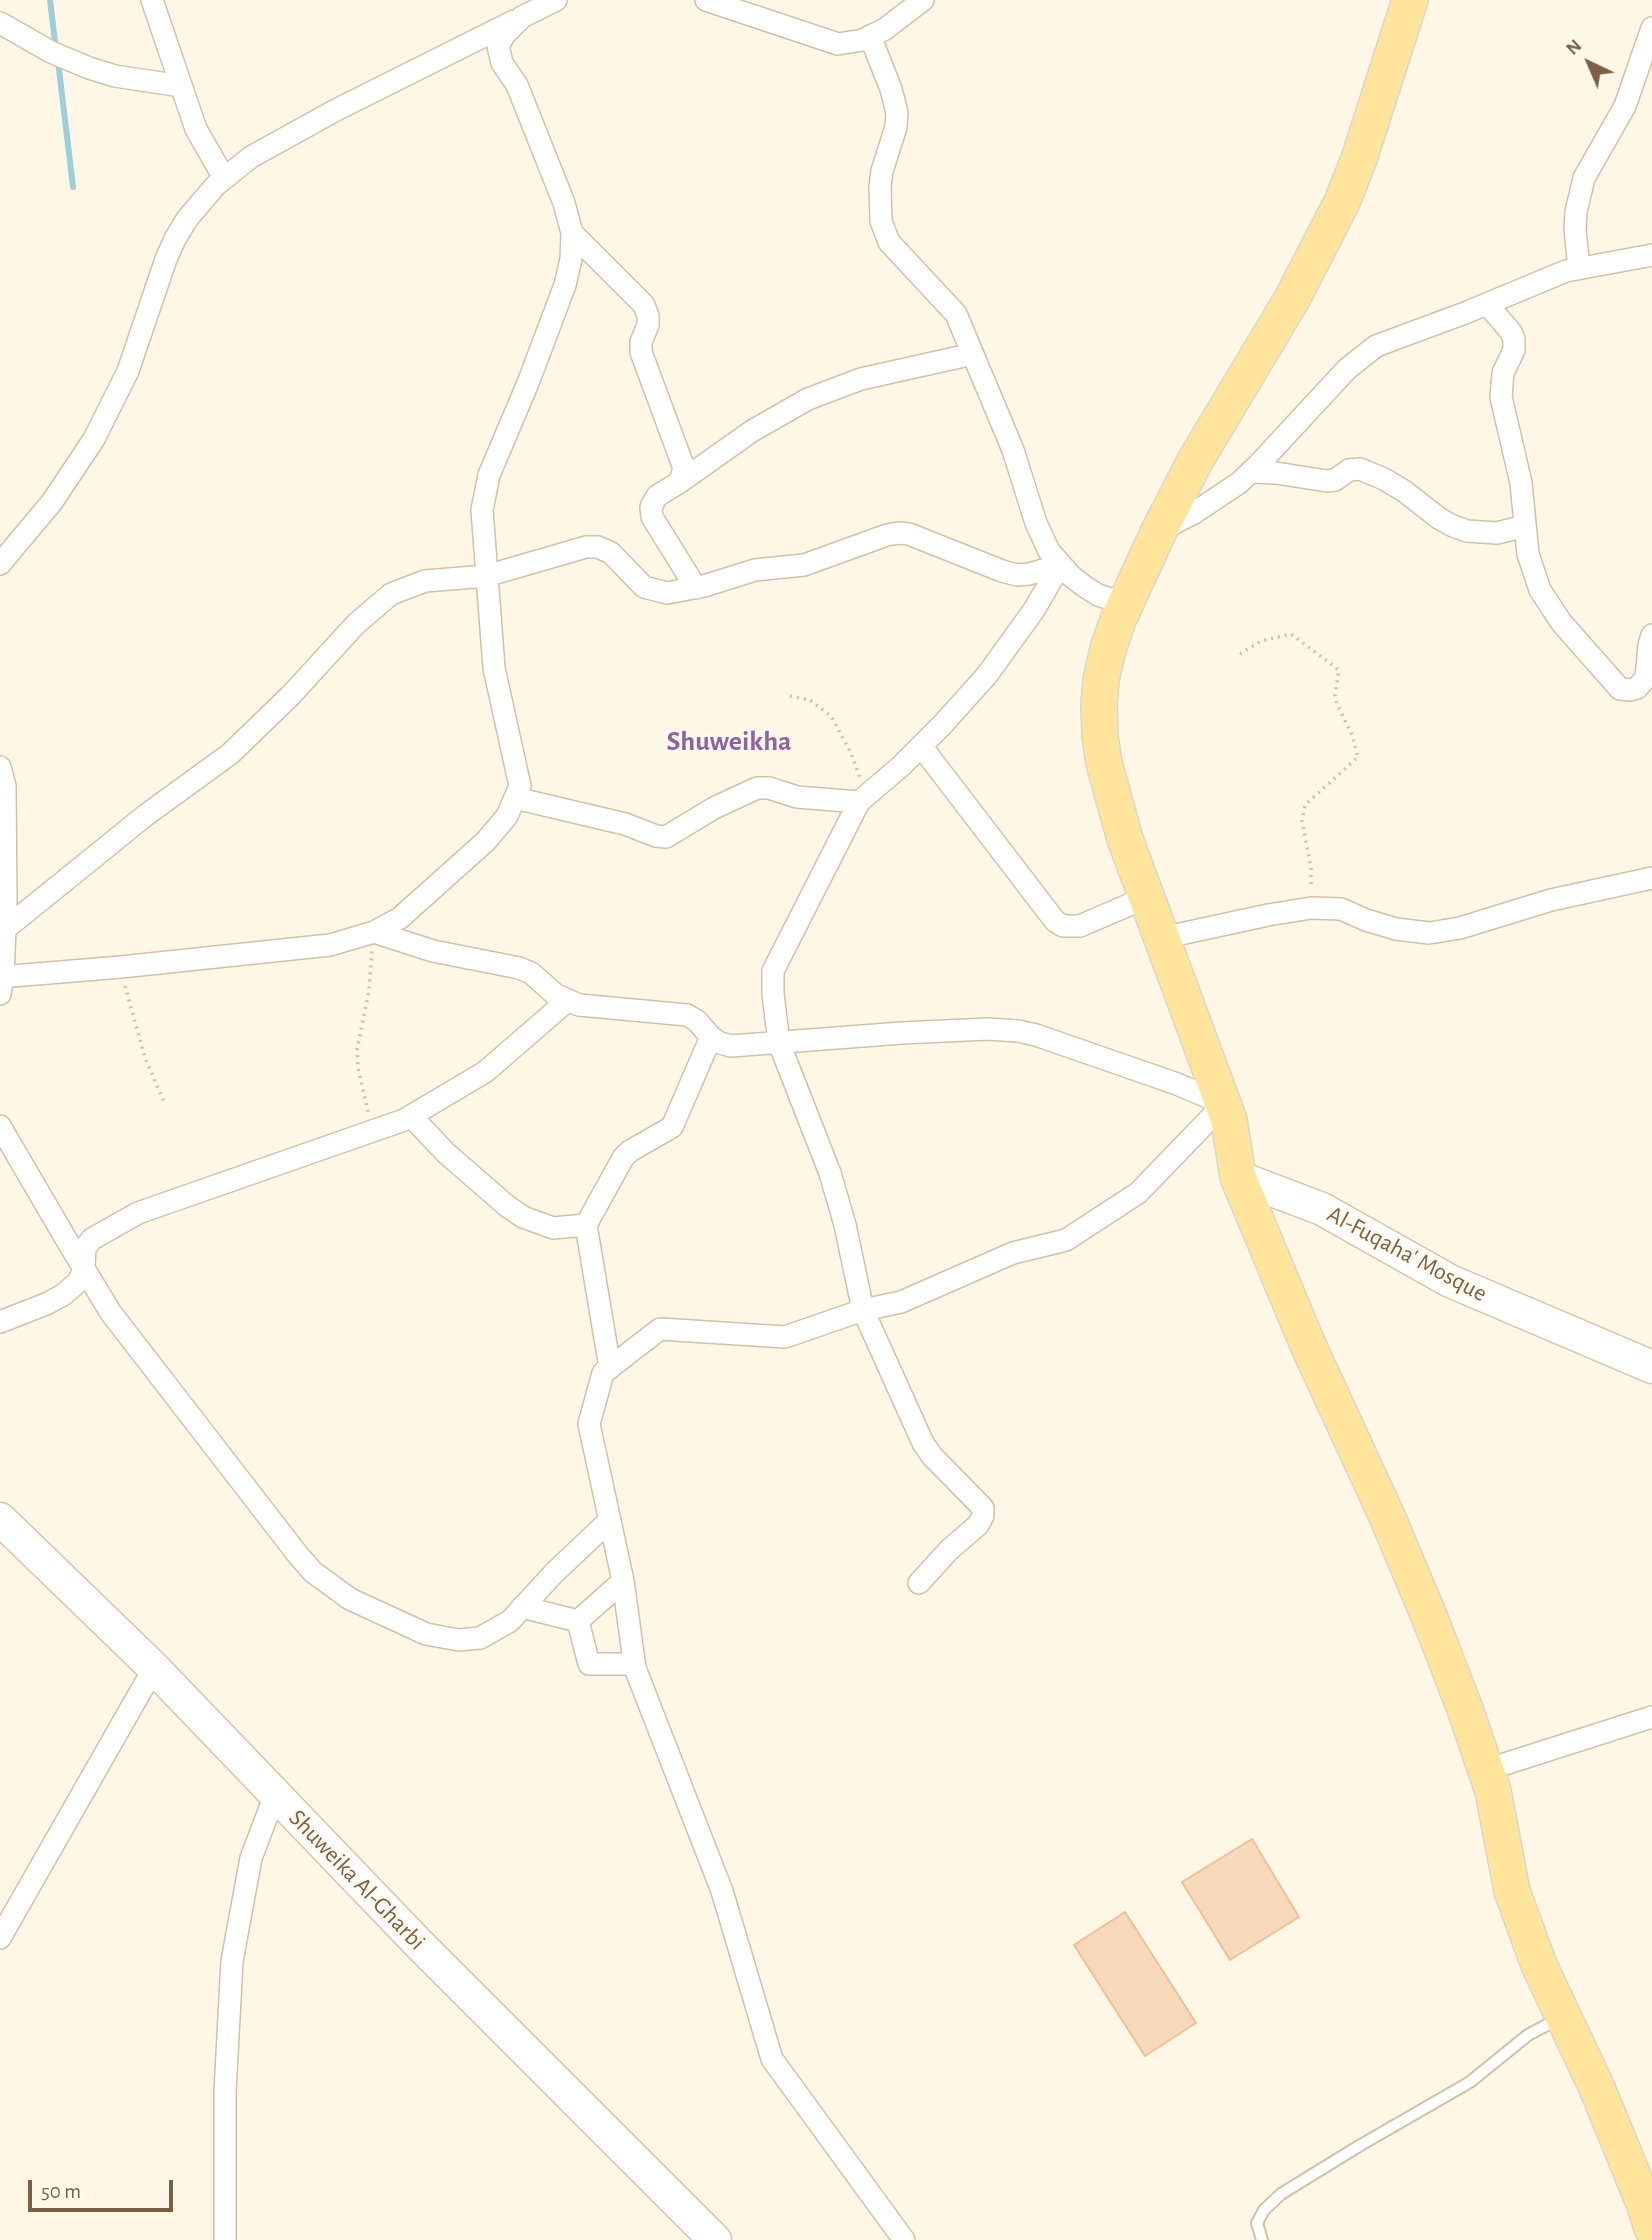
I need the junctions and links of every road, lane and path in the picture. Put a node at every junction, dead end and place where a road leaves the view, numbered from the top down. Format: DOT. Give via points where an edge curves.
graph roads {
  1 [pos="152,0"];
  2 [pos="556,0"];
  3 [pos="706,0"];
  4 [pos="923,0"];
  5 [pos="1410,0"];
  6 [pos="522,18"];
  7 [pos="0,23"];
  8 [pos="1652,28"];
  9 [pos="870,36"];
  10 [pos="181,86"];
  11 [pos="224,178"];
  12 [pos="572,233"];
  13 [pos="1652,256"];
  14 [pos="1579,268"];
  15 [pos="1487,303"];
  16 [pos="973,354"];
  17 [pos="1251,472"];
  18 [pos="680,482"];
  19 [pos="1525,526"];
  20 [pos="1160,531"];
  21 [pos="0,564"];
  22 [pos="1060,565"];
  23 [pos="486,576"];
  24 [pos="696,588"];
  25 [pos="1126,604"];
  26 [pos="1652,635"];
  27 [pos="1240,654"];
  28 [pos="790,696"];
  29 [pos="921,746"];
  30 [pos="0,766"];
  31 [pos="515,798"];
  32 [pos="863,799"];
  33 [pos="1652,878"];
  34 [pos="1147,897"];
  35 [pos="1311,908"];
  36 [pos="5,929"];
  37 [pos="374,932"];
  38 [pos="1162,938"];
  39 [pos="121,967"];
  40 [pos="1,982"];
  41 [pos="567,1001"];
  42 [pos="711,1037"];
  43 [pos="779,1043"];
  44 [pos="165,1104"];
  45 [pos="1224,1104"];
  46 [pos="411,1116"];
  47 [pos="0,1126"];
  48 [pos="373,1131"];
  49 [pos="1238,1177"];
  50 [pos="586,1225"];
  51 [pos="84,1268"];
  52 [pos="863,1310"];
  53 [pos="0,1322"];
  54 [pos="1652,1367"];
  55 [pos="610,1368"];
  56 [pos="0,1519"];
  57 [pos="610,1520"];
  58 [pos="623,1581"];
  59 [pos="919,1583"];
  60 [pos="522,1607"];
  61 [pos="578,1621"];
  62 [pos="153,1668"];
  63 [pos="635,1668"];
  64 [pos="1652,1717"];
  65 [pos="1486,1770"];
  66 [pos="275,1795"];
  67 [pos="0,1938"];
  68 [pos="1564,2017"];
  69 [pos="1652,2228"];
  70 [pos="225,2240"];
  71 [pos="715,2240"];
  72 [pos="904,2240"];
  73 [pos="1262,2240"];
  1 -- 10 [label="street"];
  2 -- 6 [label="street"];
  3 -- 9 [label="street" via="838,44"];
  4 -- 9 [label="street"];
  5 -- 20 [label="main road" via="1342,202"];
  6 -- 11 [label="street" via="337,110 251,157"];
  6 -- 12 [label="street" via="498,46 564,203"];
  7 -- 10 [label="street" via="89,68"];
  8 -- 14 [label="street" via="1625,106 1581,186 1575,230"];
  9 -- 16 [label="street" via="897,113 880,187 884,231 956,314"];
  10 -- 11 [label="street" via="196,129"];
  11 -- 21 [label="street" via="201,201 166,259 128,371 94,439 52,502"];
  12 -- 18 [label="street" via="643,305 648,316 641,352 684,468"];
  12 -- 23 [label="street" via="565,285 489,475 482,510"];
  13 -- 14 [label="street"];
  14 -- 15 [label="street"];
  15 -- 17 [label="street" via="1384,342 1361,356"];
  15 -- 19 [label="street" via="1514,342 1503,373 1501,397 1517,460"];
  16 -- 18 [label="street" via="861,379 808,399 752,431"];
  16 -- 22 [label="street" via="1013,450 1041,536"];
  17 -- 19 [label="street" via="1327,481 1352,469 1364,469 1453,526 1482,533"];
  17 -- 20 [label="street" via="1217,499"];
  18 -- 24 [label="street" via="657,496 652,517"];
  19 -- 26 [label="street" via="1528,555 1540,590 1560,622 1623,690 1633,690 1644,682"];
  20 -- 25 [label="main road"];
  22 -- 24 [label="street" via="1017,575 899,533 804,565 754,570"];
  22 -- 25 [label="street" via="1084,586"];
  22 -- 29 [label="street" via="1003,654"];
  23 -- 24 [label="street" via="598,547 645,587 667,593"];
  23 -- 31 [label="street" via="494,668 520,786"];
  23 -- 36 [label="street" via="425,581 391,593 230,754"];
  25 -- 34 [label="main road" via="1104,665 1099,728 1121,826"];
  27 -- 35 [label="path" via="1261,641 1291,634 1339,670 1337,705 1358,757 1305,805 1302,821 1311,867"];
  28 -- 32 [label="path" via="810,700 831,716 851,753"];
  29 -- 32 [label="street"];
  29 -- 34 [label="street" via="1055,921 1080,926"];
  30 -- 36 [label="street" via="5,786"];
  31 -- 32 [label="street" via="666,837 757,788 797,797"];
  31 -- 37 [label="street" via="486,841 400,918"];
  32 -- 43 [label="street" via="774,971"];
  33 -- 35 [label="street" via="1429,933 1396,929 1341,908"];
  34 -- 38 [label="main road"];
  35 -- 38 [label="street"];
  36 -- 40 [label="street"];
  37 -- 39 [label="street" via="330,945"];
  37 -- 41 [label="street" via="433,951 519,968"];
  37 -- 48 [label="path" via="357,1050"];
  38 -- 45 [label="main road"];
  39 -- 40 [label="street"];
  39 -- 44 [label="path" via="145,1058"];
  41 -- 42 [label="street" via="677,1013 697,1021"];
  41 -- 46 [label="street" via="485,1072"];
  42 -- 43 [label="street" via="742,1047"];
  42 -- 50 [label="street" via="672,1127 623,1158"];
  43 -- 45 [label="street" via="926,1032 1018,1031"];
  43 -- 52 [label="street" via="830,1173"];
  45 -- 49 [label="main road"];
  45 -- 52 [label="street" via="1138,1193 1066,1240 1013,1253 901,1302"];
  46 -- 48 [label="street"];
  46 -- 50 [label="street" via="446,1153 523,1217 553,1228"];
  47 -- 51 [label="street"];
  48 -- 51 [label="street" via="138,1213 92,1239 85,1248"];
  49 -- 54 [label="street, Al-Fuqaha' Mosque" via="1322,1209 1450,1282"];
  49 -- 65 [label="main road" via="1307,1345 1429,1616"];
  50 -- 55 [label="street"];
  51 -- 53 [label="street" via="79,1281 63,1295"];
  51 -- 60 [label="street" via="111,1313 280,1533 331,1586 413,1629 459,1640 480,1638"];
  52 -- 55 [label="street" via="785,1337 660,1329"];
  52 -- 59 [label="street" via="923,1443 983,1508 978,1525"];
  55 -- 57 [label="street" via="603,1373 589,1424"];
  56 -- 62 [label="street, Shuweika Al-Gharbi"];
  57 -- 58 [label="street"];
  57 -- 60 [label="street"];
  58 -- 61 [label="street"];
  58 -- 63 [label="street"];
  60 -- 61 [label="street"];
  61 -- 63 [label="street" via="589,1664"];
  62 -- 66 [label="street, Shuweika Al-Gharbi"];
  62 -- 67 [label="street"];
  63 -- 72 [label="street" via="722,1891 772,2059"];
  64 -- 65 [label="street"];
  65 -- 68 [label="main road" via="1511,1891"];
  66 -- 70 [label="street" via="251,1858 232,1961 225,2092"];
  66 -- 71 [label="street, Shuweika Al-Gharbi"];
  68 -- 69 [label="main road"];
  68 -- 73 [label="lane" via="1528,2035 1470,2082 1281,2194 1257,2223"];
}
